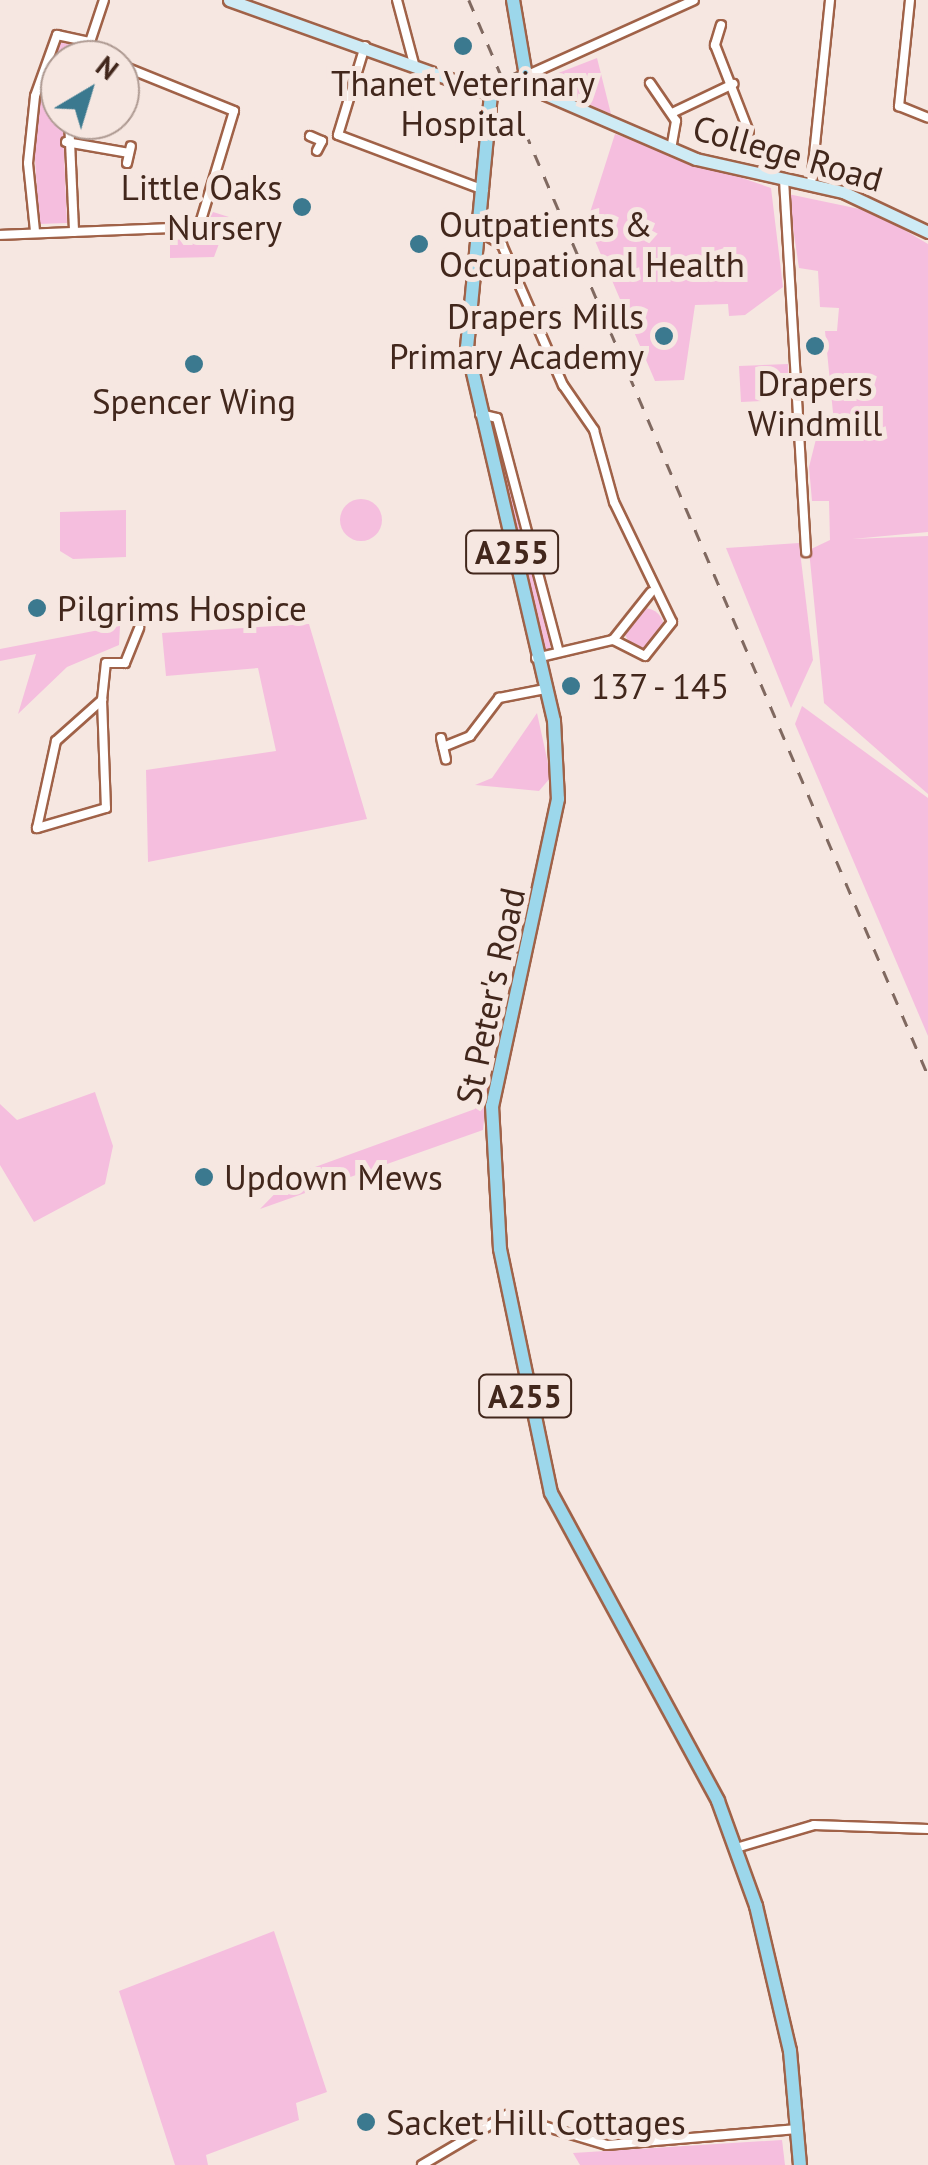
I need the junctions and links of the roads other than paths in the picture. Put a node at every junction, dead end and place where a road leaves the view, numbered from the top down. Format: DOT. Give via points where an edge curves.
graph roads {
  1 [pos="104,0"];
  2 [pos="229,0"];
  3 [pos="398,0"];
  4 [pos="513,0"];
  5 [pos="694,0"];
  6 [pos="830,0"];
  7 [pos="910,0"];
  8 [pos="675,4"];
  9 [pos="721,25"];
  10 [pos="54,40"];
  11 [pos="80,40"];
  12 [pos="91,40"];
  13 [pos="365,46"];
  14 [pos="414,64"];
  15 [pos="140,72"];
  16 [pos="521,79"];
  17 [pos="40,81"];
  18 [pos="650,82"];
  19 [pos="733,84"];
  20 [pos="496,91"];
  21 [pos="672,113"];
  22 [pos="928,118"];
  23 [pos="745,120"];
  24 [pos="734,124"];
  25 [pos="749,132"];
  26 [pos="338,134"];
  27 [pos="310,136"];
  28 [pos="322,140"];
  29 [pos="66,142"];
  30 [pos="671,149"];
  31 [pos="318,151"];
  32 [pos="129,154"];
  33 [pos="784,180"];
  34 [pos="811,184"];
  35 [pos="484,190"];
  36 [pos="479,230"];
  37 [pos="36,231"];
  38 [pos="74,232"];
  39 [pos="928,232"];
  40 [pos="0,235"];
  41 [pos="480,414"];
  42 [pos="806,552"];
  43 [pos="651,592"];
  44 [pos="139,628"];
  45 [pos="613,640"];
  46 [pos="559,652"];
  47 [pos="536,658"];
  48 [pos="545,689"];
  49 [pos="102,700"];
  50 [pos="446,759"];
  51 [pos="928,1829"];
  52 [pos="736,1848"];
  53 [pos="798,2129"];
  54 [pos="422,2165"];
  55 [pos="800,2165"];
  1 -- 12 [label="street"];
  2 -- 13 [label="main road"];
  3 -- 14 [label="street"];
  4 -- 16 [label="main road"];
  5 -- 8 [label="street"];
  6 -- 34 [label="street"];
  7 -- 22 [label="street" via="899,106"];
  8 -- 16 [label="street"];
  9 -- 19 [label="street" via="715,45"];
  10 -- 11 [label="street"];
  13 -- 14 [label="main road"];
  13 -- 26 [label="street"];
  14 -- 20 [label="main road"];
  15 -- 38 [label="street" via="224,102 234,120 195,230"];
  16 -- 20 [label="main road, bridge"];
  16 -- 30 [label="main road, College Road"];
  17 -- 37 [label="street" via="28,163"];
  18 -- 21 [label="street"];
  19 -- 21 [label="street"];
  19 -- 23 [label="street"];
  20 -- 35 [label="main road, St Peter's Road / A255"];
  21 -- 30 [label="street"];
  23 -- 24 [label="street"];
  23 -- 25 [label="street"];
  26 -- 28 [label="street"];
  26 -- 35 [label="street"];
  27 -- 28 [label="street"];
  28 -- 31 [label="street"];
  29 -- 32 [label="street"];
  29 -- 38 [label="street"];
  30 -- 33 [label="main road, College Road"];
  33 -- 34 [label="main road, College Road"];
  33 -- 42 [label="street"];
  34 -- 39 [label="main road, College Road"];
  35 -- 36 [label="main road, St Peter's Road / A255"];
  36 -- 41 [label="main road, St Peter's Road / A255" via="467,328"];
  36 -- 43 [label="street" via="502,245 563,385 594,430"];
  37 -- 38 [label="street"];
  37 -- 40 [label="street"];
  41 -- 46 [label="street, St Peter's Road" via="497,418"];
  41 -- 47 [label="main road, St Peter's Road / A255"];
  43 -- 45 [label="street"];
  43 -- 45 [label="street" via="670,626 645,656"];
  44 -- 49 [label="street" via="125,663 106,663"];
  45 -- 46 [label="street"];
  46 -- 47 [label="street"];
  47 -- 48 [label="main road, St Peter's Road / A255"];
  48 -- 50 [label="street" via="499,698 470,736 442,742"];
  48 -- 52 [label="main road, St Peter's Road / A255" via="558,753 556,820 492,1106 509,1310 550,1492"];
  49 -- 49 [label="street" via="56,741 37,828 106,808"];
  51 -- 52 [label="street" via="814,1825"];
  52 -- 53 [label="main road, A255" via="775,1973"];
  53 -- 54 [label="street" via="607,2145 507,2115"];
  53 -- 55 [label="main road, A255"];
}
